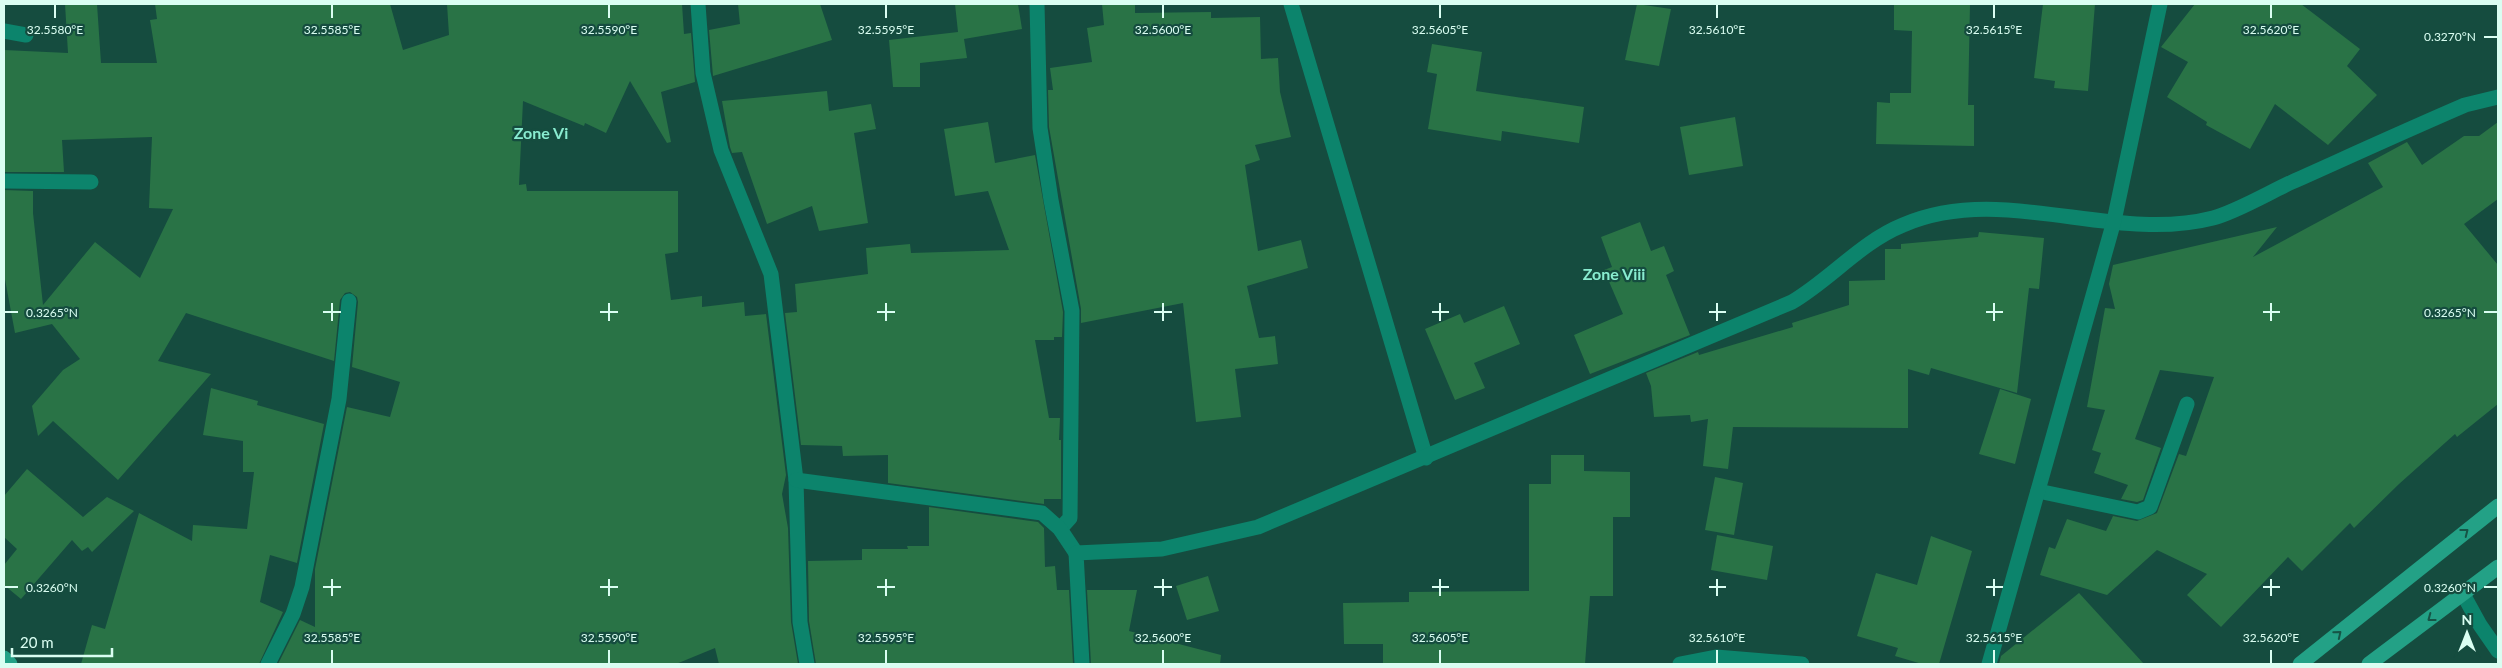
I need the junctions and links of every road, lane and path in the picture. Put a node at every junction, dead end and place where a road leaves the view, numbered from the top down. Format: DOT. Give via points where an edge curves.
graph roads {
  1 [pos="698,4"];
  2 [pos="1036,4"];
  3 [pos="1292,4"];
  4 [pos="2160,4"];
  5 [pos="4,31"];
  6 [pos="26,35"];
  7 [pos="2498,97"];
  8 [pos="4,181"];
  9 [pos="91,182"];
  10 [pos="2114,221"];
  11 [pos="349,301"];
  12 [pos="2187,404"];
  13 [pos="1426,458"];
  14 [pos="796,480"];
  15 [pos="2038,491"];
  16 [pos="2498,506"];
  17 [pos="1060,528"];
  18 [pos="1076,553"];
  19 [pos="2498,567"];
  20 [pos="2463,594"];
  21 [pos="2498,651"];
  22 [pos="4,658"];
  23 [pos="10,664"];
  24 [pos="268,664"];
  25 [pos="807,664"];
  26 [pos="1082,664"];
  27 [pos="1680,664"];
  28 [pos="1802,664"];
  29 [pos="1989,664"];
  30 [pos="2300,664"];
  31 [pos="2369,664"];
  1 -- 14 [label="street" via="703,73 721,150 771,274"];
  2 -- 17 [label="street" via="1040,128 1072,311 1070,518"];
  3 -- 13 [label="street"];
  4 -- 10 [label="street"];
  5 -- 6 [label="street"];
  7 -- 10 [label="street" via="2465,105 2214,218 2160,224"];
  8 -- 9 [label="street"];
  10 -- 13 [label="street" via="1989,209 1943,212 1904,224 1875,238 1816,288 1792,302"];
  10 -- 15 [label="street"];
  11 -- 24 [label="street" via="339,399 302,587 293,614"];
  12 -- 15 [label="street" via="2150,507 2138,512"];
  13 -- 18 [label="street" via="1258,527 1162,549"];
  14 -- 17 [label="street" via="1042,512"];
  14 -- 25 [label="street" via="800,622"];
  15 -- 29 [label="street"];
  30 -- 16 [label="main road, one-way"];
  17 -- 18 [label="street"];
  18 -- 26 [label="street"];
  19 -- 20 [label="main road"];
  20 -- 21 [label="street"];
  20 -- 31 [label="main road, one-way"];
  22 -- 23 [label="main road"];
  27 -- 28 [label="street" via="1716,657"];
}
